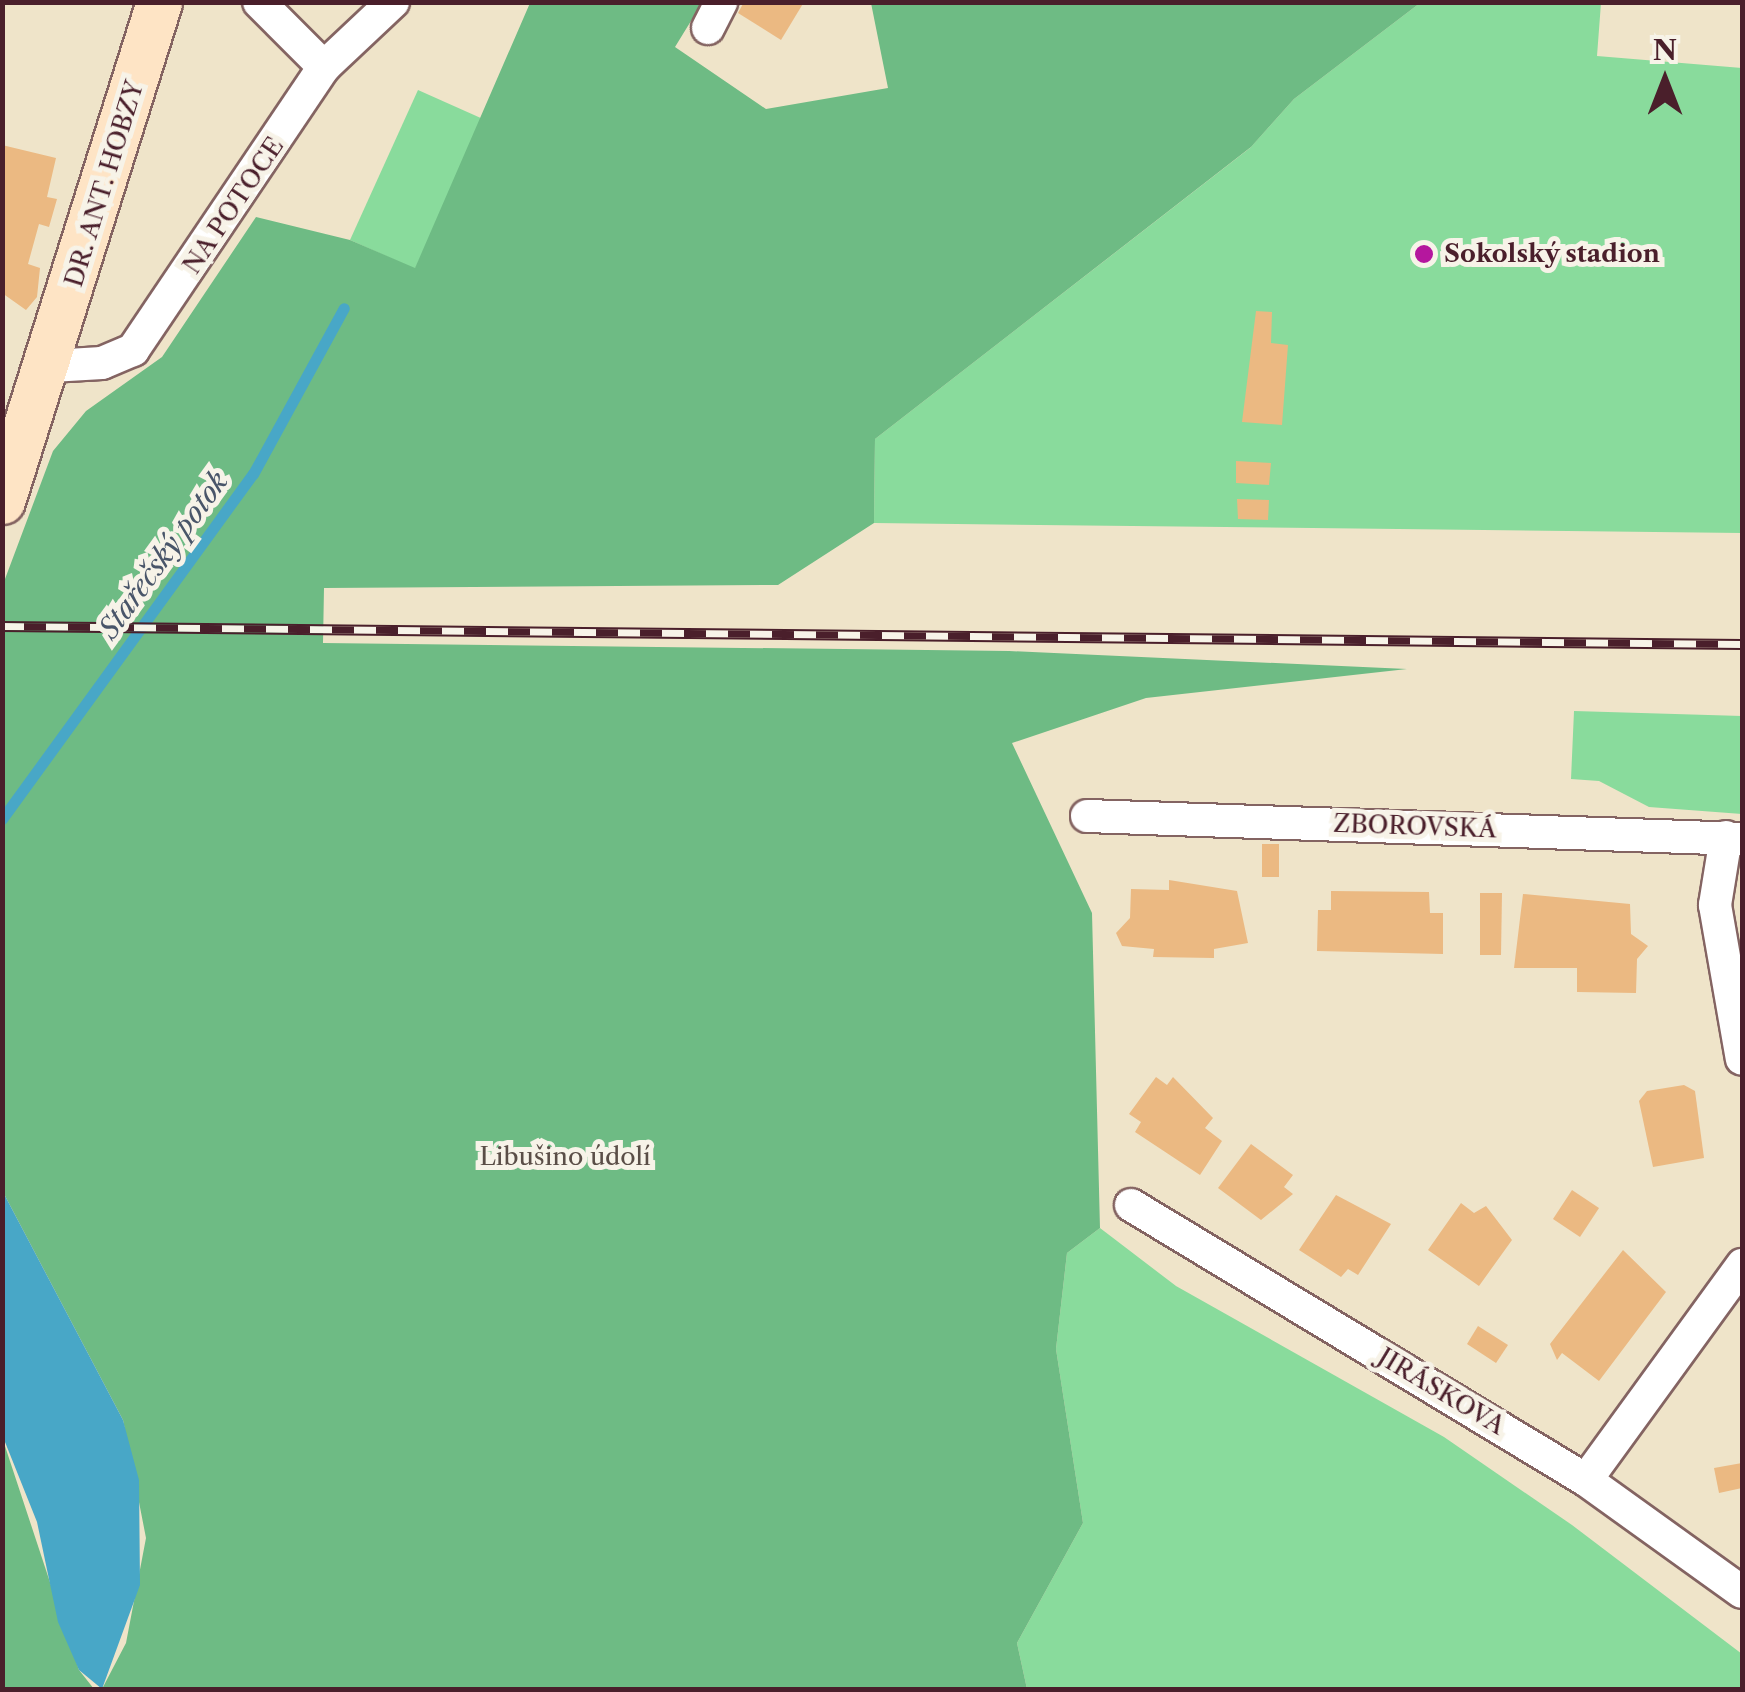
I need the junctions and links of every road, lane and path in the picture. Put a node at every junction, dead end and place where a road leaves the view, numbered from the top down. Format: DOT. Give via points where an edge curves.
graph roads {
  1 [pos="159,2"];
  2 [pos="259,2"];
  3 [pos="393,2"];
  4 [pos="324,67"];
  5 [pos="51,366"];
  6 [pos="2,501"];
  7 [pos="1087,816"];
  8 [pos="1734,838"];
  9 [pos="1742,1050"];
  10 [pos="1132,1205"];
  11 [pos="1742,1265"];
  12 [pos="1586,1480"];
  13 [pos="1742,1592"];
  1 -- 5 [label="main road, DR. ANT. HOBZY"];
  2 -- 4 [label="street"];
  3 -- 4 [label="street, NA POTOCE"];
  4 -- 5 [label="street, NA POTOCE" via="147,336 102,364"];
  5 -- 6 [label="main road, DR. ANT. HOBZY"];
  7 -- 8 [label="street, ZBOROVSKÁ"];
  8 -- 9 [label="street" via="1715,906"];
  10 -- 12 [label="street, JIRÁSKOVA"];
  11 -- 12 [label="street"];
  12 -- 13 [label="street, JIRÁSKOVA"];
}
